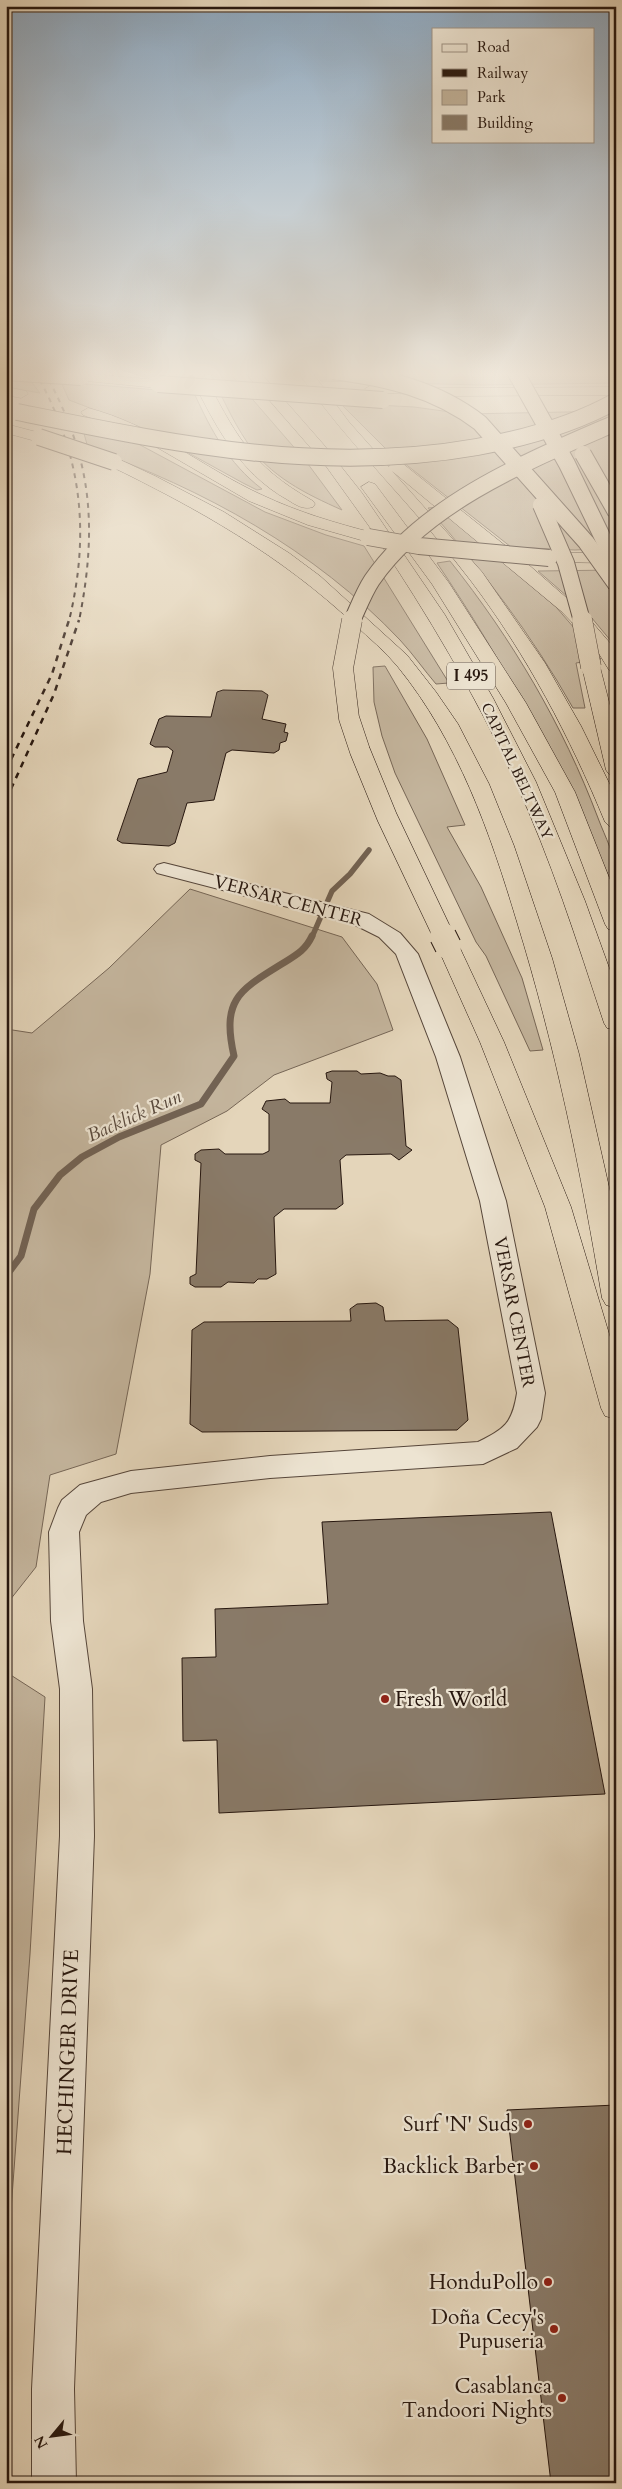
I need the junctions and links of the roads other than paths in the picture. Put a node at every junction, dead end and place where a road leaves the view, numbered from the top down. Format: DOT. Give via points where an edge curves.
graph roads {
  1 [pos="168,487"];
  2 [pos="236,487"];
  3 [pos="277,487"];
  4 [pos="348,487"];
  5 [pos="368,487"];
  6 [pos="396,487"];
  7 [pos="421,487"];
  8 [pos="481,487"];
  9 [pos="530,487"];
  10 [pos="536,487"];
  11 [pos="581,487"];
  12 [pos="601,487"];
  13 [pos="616,512"];
  14 [pos="362,531"];
  15 [pos="616,558"];
  16 [pos="616,565"];
  17 [pos="616,584"];
  18 [pos="616,666"];
  19 [pos="616,770"];
  20 [pos="616,822"];
  21 [pos="164,869"];
  22 [pos="616,924"];
  23 [pos="616,1023"];
  24 [pos="616,1298"];
  25 [pos="616,1408"];
  26 [pos="67,1621"];
  27 [pos="54,2483"];
  1 -- 24 [label="highway, bridge" via="238,525 289,560 346,606 409,668 456,736 500,833 545,972 598,1191"];
  2 -- 14 [label="highway" via="314,522"];
  3 -- 14 [label="highway"];
  4 -- 23 [label="highway, CAPITAL BELTWAY / I 495" via="401,563 467,669 525,781 581,919"];
  5 -- 22 [label="highway" via="400,526 516,703 565,792"];
  6 -- 20 [label="highway" via="475,576 497,606 561,706 599,780"];
  7 -- 18 [label="highway" via="544,586 593,634"];
  8 -- 25 [label="highway, bridge" via="422,526 385,564 363,596 348,630 343,668 349,714 363,761 396,840 492,1042 558,1207"];
  9 -- 19 [label="highway, bridge" via="561,548 582,620"];
  10 -- 17 [label="highway, bridge" via="586,542"];
  11 -- 16 [label="highway, bridge"];
  12 -- 13 [label="highway, bridge"];
  14 -- 15 [label="highway, bridge" via="419,546 549,558"];
  21 -- 26 [label="street, VERSAR CENTER" via="342,914 380,927 398,940 407,954 448,1056 493,1201 531,1392 527,1419 507,1440 482,1453 270,1467 131,1482 91,1493 73,1508 64,1532"];
  26 -- 27 [label="street, HECHINGER DRIVE" via="76,1689 77,1836 53,2389"];
}
